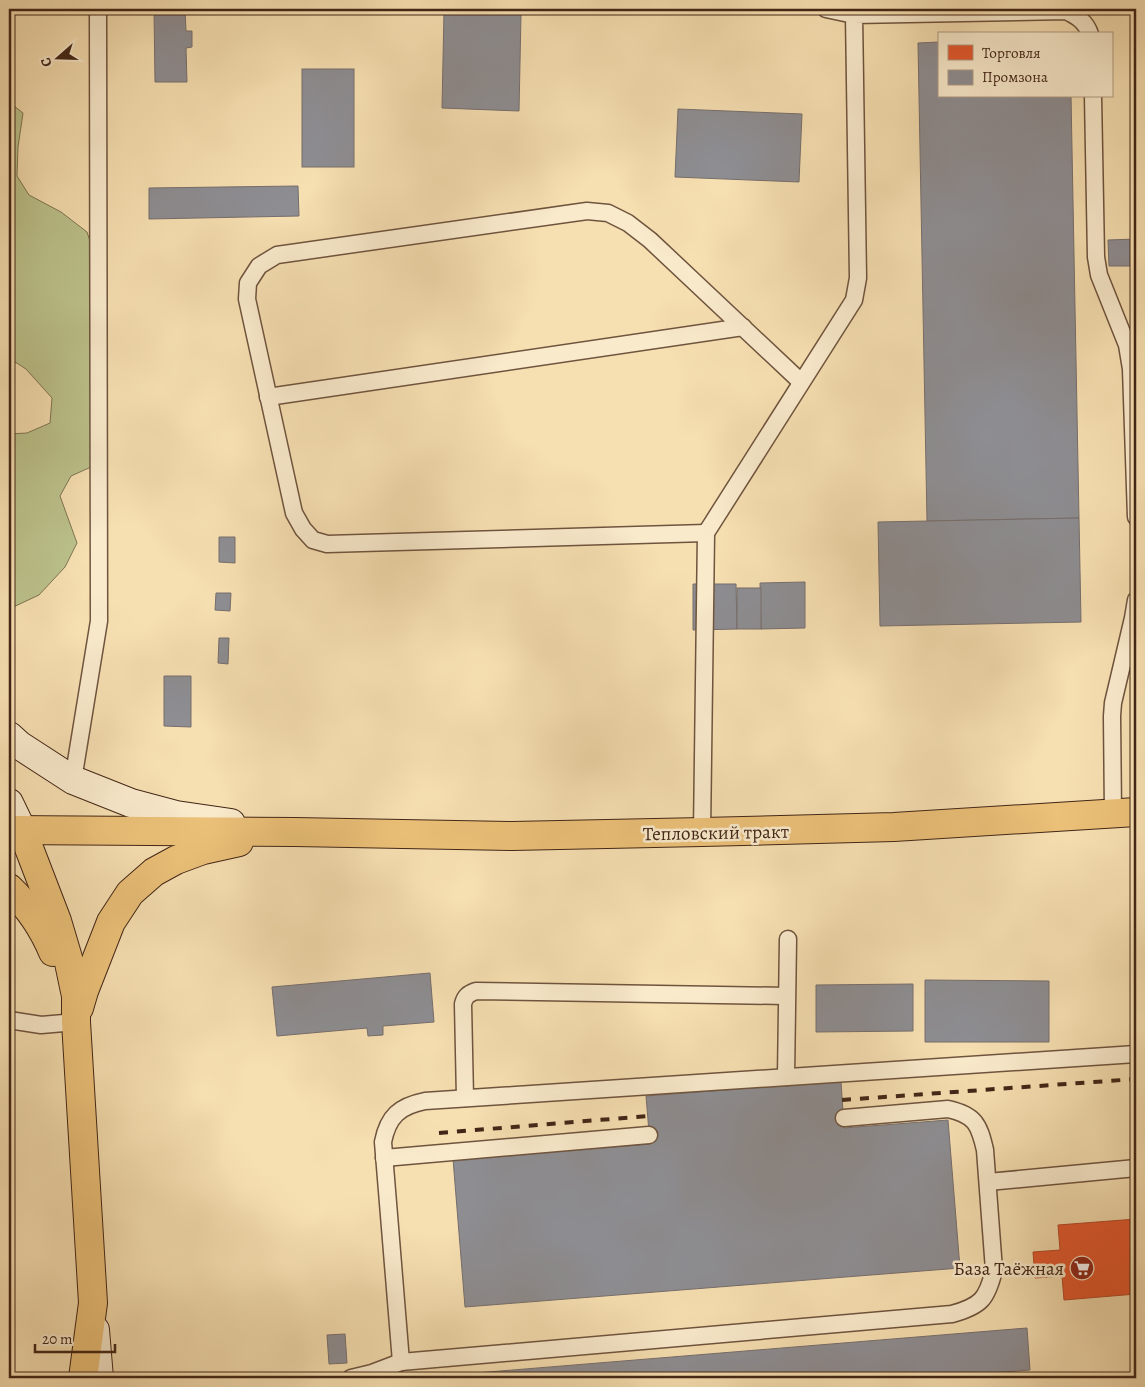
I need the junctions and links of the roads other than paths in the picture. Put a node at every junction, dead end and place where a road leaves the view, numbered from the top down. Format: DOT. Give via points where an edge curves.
graph roads {
  1 [pos="98,9"];
  2 [pos="826,9"];
  3 [pos="854,15"];
  4 [pos="1089,32"];
  5 [pos="1093,98"];
  6 [pos="743,327"];
  7 [pos="801,382"];
  8 [pos="268,397"];
  9 [pos="1136,517"];
  10 [pos="706,532"];
  11 [pos="1136,600"];
  12 [pos="9,736"];
  13 [pos="73,780"];
  14 [pos="9,803"];
  15 [pos="1124,812"];
  16 [pos="15,830"];
  17 [pos="295,832"];
  18 [pos="702,832"];
  19 [pos="9,888"];
  20 [pos="788,939"];
  21 [pos="786,996"];
  22 [pos="9,1020"];
  23 [pos="76,1022"];
  24 [pos="1136,1054"];
  25 [pos="786,1077"];
  26 [pos="465,1098"];
  27 [pos="844,1118"];
  28 [pos="649,1135"];
  29 [pos="384,1158"];
  30 [pos="1136,1168"];
  31 [pos="988,1182"];
  32 [pos="93,1303"];
  33 [pos="401,1362"];
  34 [pos="83,1378"];
  35 [pos="99,1378"];
  36 [pos="351,1378"];
  1 -- 13 [label="lane" via="99,622"];
  2 -- 3 [label="lane"];
  3 -- 4 [label="lane" via="1066,11 1084,22"];
  3 -- 7 [label="lane" via="858,278 854,300"];
  5 -- 9 [label="lane" via="1096,257 1099,275 1127,345 1131,369"];
  6 -- 7 [label="lane"];
  6 -- 8 [label="lane"];
  6 -- 8 [label="lane" via="650,240 628,222 608,213 588,211 306,251 277,256 259,266 248,283 247,299"];
  7 -- 10 [label="lane"];
  8 -- 10 [label="lane" via="294,513 313,540 327,544"];
  10 -- 18 [label="lane"];
  11 -- 15 [label="lane" via="1113,710"];
  12 -- 13 [label="main road"];
  13 -- 17 [label="main road" via="131,803 176,815"];
  14 -- 16 [label="main road"];
  15 -- 18 [label="main road, Тепловский тракт" via="894,827"];
  16 -- 17 [label="main road"];
  16 -- 23 [label="main road" via="57,921 76,996"];
  17 -- 18 [label="main road, Тепловский тракт" via="512,836"];
  17 -- 23 [label="main road" via="203,850 154,872 130,893 111,922 84,991"];
  19 -- 23 [label="main road" via="28,908 50,944"];
  20 -- 21 [label="lane"];
  21 -- 25 [label="lane"];
  21 -- 26 [label="lane" via="469,993 463,1004"];
  22 -- 23 [label="lane" via="41,1025"];
  23 -- 32 [label="main road"];
  24 -- 25 [label="lane"];
  25 -- 26 [label="lane"];
  26 -- 29 [label="lane" via="425,1101 401,1110 386,1128"];
  27 -- 31 [label="lane" via="948,1109 964,1113 980,1132"];
  28 -- 29 [label="lane"];
  29 -- 33 [label="lane"];
  30 -- 31 [label="lane"];
  31 -- 33 [label="lane" via="994,1270 990,1286 970,1309 952,1314"];
  32 -- 34 [label="main road"];
  32 -- 35 [label="main road"];
  33 -- 36 [label="lane"];
}
